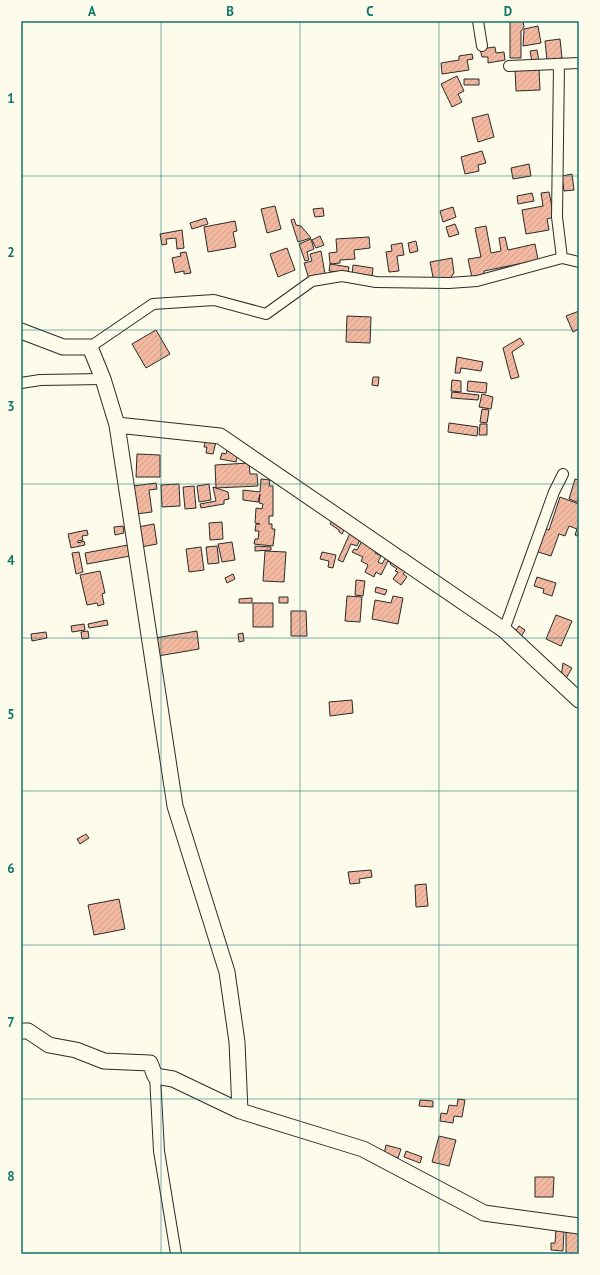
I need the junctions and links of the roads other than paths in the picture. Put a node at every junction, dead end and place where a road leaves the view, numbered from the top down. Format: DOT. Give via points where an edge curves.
graph roads {
  1 [pos="478,21"];
  2 [pos="482,46"];
  3 [pos="579,63"];
  4 [pos="559,65"];
  5 [pos="509,66"];
  6 [pos="562,258"];
  7 [pos="579,262"];
  8 [pos="21,331"];
  9 [pos="90,347"];
  10 [pos="100,373"];
  11 [pos="21,383"];
  12 [pos="116,425"];
  13 [pos="563,474"];
  14 [pos="504,630"];
  15 [pos="579,700"];
  16 [pos="21,1031"];
  17 [pos="154,1076"];
  18 [pos="240,1110"];
  19 [pos="579,1226"];
  20 [pos="176,1254"];
  1 -- 2 [label="street"];
  3 -- 4 [label="street"];
  4 -- 5 [label="street"];
  4 -- 6 [label="street" via="557,217"];
  6 -- 7 [label="street"];
  6 -- 9 [label="street" via="478,281 376,282 342,276 312,281 266,314 214,300 153,304"];
  8 -- 9 [label="street" via="64,347"];
  9 -- 10 [label="street"];
  10 -- 11 [label="street"];
  10 -- 12 [label="street"];
  12 -- 14 [label="street" via="220,436"];
  12 -- 18 [label="street" via="175,806 227,972 237,1042"];
  13 -- 14 [label="street" via="554,492"];
  14 -- 15 [label="street"];
  16 -- 17 [label="street" via="28,1031 49,1045 76,1050 104,1061 150,1062"];
  17 -- 18 [label="street" via="173,1080"];
  17 -- 20 [label="street" via="159,1151"];
  18 -- 19 [label="street" via="363,1149 484,1213"];
}
